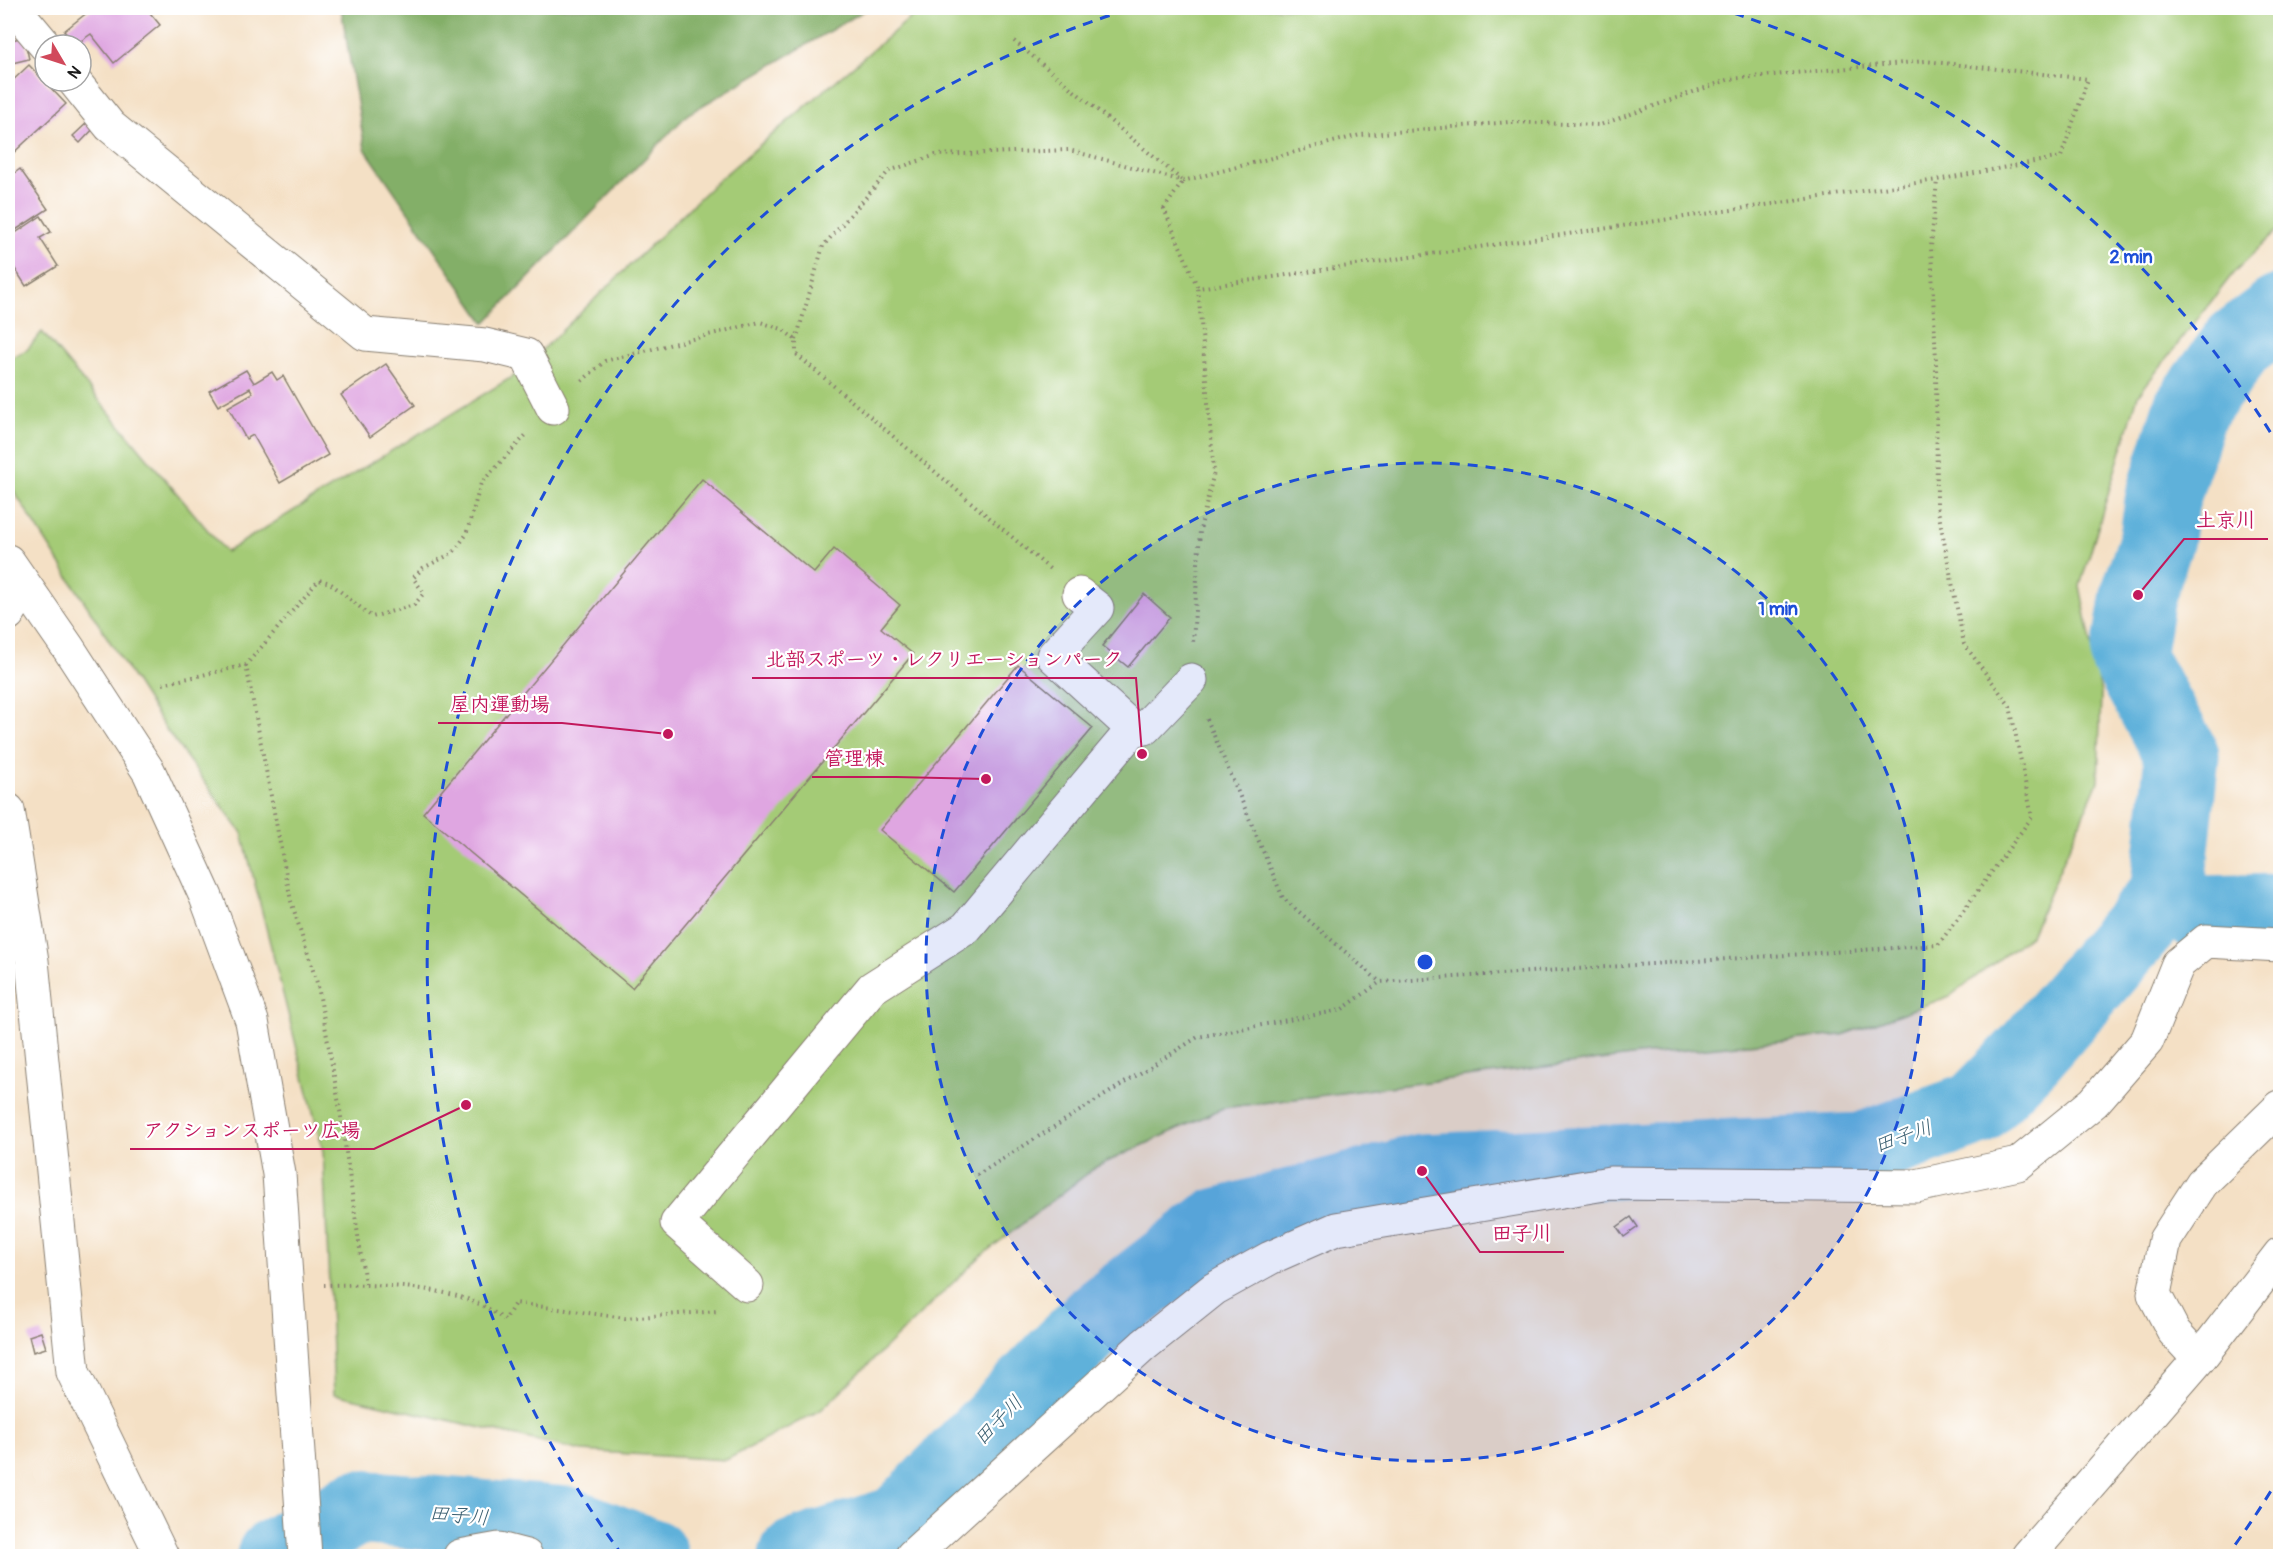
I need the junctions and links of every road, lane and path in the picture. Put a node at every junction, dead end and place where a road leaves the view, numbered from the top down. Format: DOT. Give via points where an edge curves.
graph roads {
  1 [pos="14,8"];
  2 [pos="35,33"];
  3 [pos="1014,41"];
  4 [pos="84,93"];
  5 [pos="1937,180"];
  6 [pos="1183,181"];
  7 [pos="1198,288"];
  8 [pos="796,340"];
  9 [pos="553,408"];
  10 [pos="13,588"];
  11 [pos="1079,594"];
  12 [pos="246,665"];
  13 [pos="1191,680"];
  14 [pos="163,684"];
  15 [pos="1133,729"];
  16 [pos="8,810"];
  17 [pos="2280,945"];
  18 [pos="1380,981"];
  19 [pos="2280,1107"];
  20 [pos="977,1175"];
  21 [pos="2280,1254"];
  22 [pos="365,1284"];
  23 [pos="316,1285"];
  24 [pos="747,1285"];
  25 [pos="2199,1359"];
  26 [pos="162,1557"];
  27 [pos="305,1557"];
  28 [pos="460,1557"];
  29 [pos="526,1557"];
  30 [pos="912,1557"];
  31 [pos="2028,1557"];
  1 -- 2 [label="street"];
  3 -- 6 [label="path"];
  4 -- 9 [label="street" via="110,126 366,334 485,345 526,355"];
  5 -- 6 [label="path" via="2061,157 2088,79 1925,61 1731,79 1600,124 1510,122 1360,135"];
  5 -- 7 [label="path"];
  5 -- 18 [label="path" via="1930,247 1937,505 1965,644 2010,706 2032,817 1938,945"];
  6 -- 7 [label="path" via="1164,209"];
  6 -- 8 [label="path" via="1069,150 936,155 889,171 823,246"];
  7 -- 13 [label="path" via="1214,472 1200,530"];
  8 -- 9 [label="path" via="782,328 760,322 605,361"];
  8 -- 11 [label="path" via="796,354"];
  9 -- 12 [label="path" via="480,483 466,535 453,553 412,578 424,593 414,605 372,617 330,583 319,580"];
  10 -- 27 [label="street" via="69,649 149,772 206,897 252,1022 279,1174"];
  11 -- 15 [label="street" via="1097,608 1053,656"];
  12 -- 14 [label="path"];
  12 -- 22 [label="path" via="291,901 318,986"];
  13 -- 15 [label="street" via="1145,728"];
  13 -- 18 [label="path" via="1283,898"];
  15 -- 24 [label="street" via="966,928 872,988 677,1223"];
  16 -- 26 [label="street" via="32,961 73,1372"];
  17 -- 30 [label="street" via="2206,941 2178,964 2146,1041 2094,1102 2018,1164 1916,1186 1610,1183 1336,1229 1270,1258 1214,1289 1144,1345"];
  18 -- 20 [label="path" via="1341,1010 1198,1037"];
  19 -- 25 [label="street" via="2202,1183 2165,1240 2154,1294 2174,1332"];
  21 -- 25 [label="street"];
  22 -- 23 [label="path"];
  22 -- 24 [label="path" via="450,1294 477,1303 505,1320 516,1303 625,1318 722,1311"];
  25 -- 31 [label="street"];
  28 -- 29 [label="street" via="499,1549"];
}
